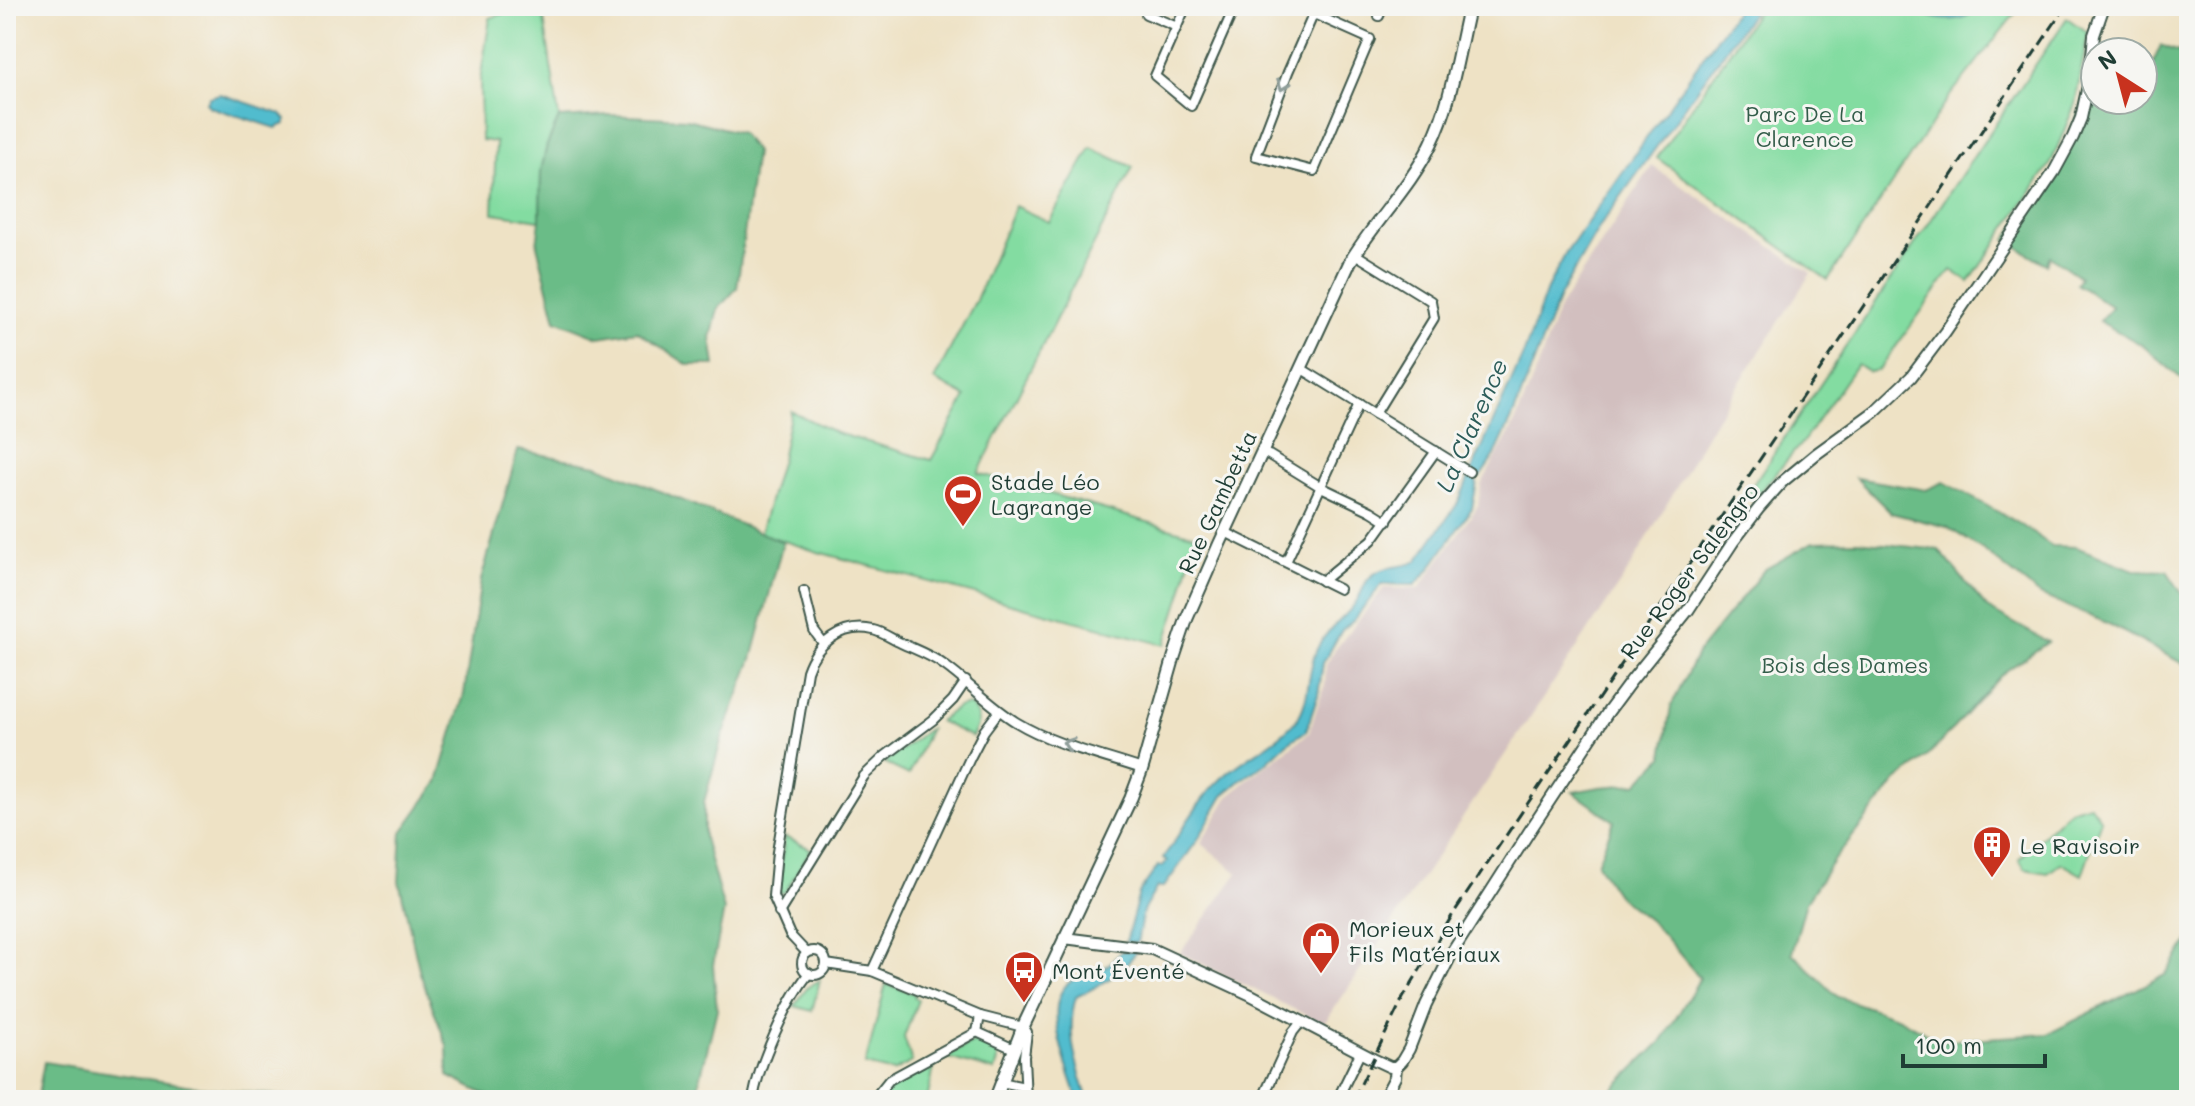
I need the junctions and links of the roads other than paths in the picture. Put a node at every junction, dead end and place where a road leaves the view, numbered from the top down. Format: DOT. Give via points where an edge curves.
graph roads {
  1 [pos="1186,6"];
  2 [pos="1235,6"];
  3 [pos="1383,6"];
  4 [pos="1469,6"];
  5 [pos="2104,6"];
  6 [pos="1316,10"];
  7 [pos="1146,14"];
  8 [pos="1379,16"];
  9 [pos="1177,27"];
  10 [pos="1191,106"];
  11 [pos="1200,115"];
  12 [pos="1355,254"];
  13 [pos="1302,369"];
  14 [pos="1359,404"];
  15 [pos="1375,414"];
  16 [pos="1436,451"];
  17 [pos="1262,453"];
  18 [pos="1469,472"];
  19 [pos="1321,487"];
  20 [pos="1387,521"];
  21 [pos="1225,532"];
  22 [pos="1286,562"];
  23 [pos="1322,581"];
  24 [pos="1339,589"];
  25 [pos="804,591"];
  26 [pos="823,643"];
  27 [pos="966,681"];
  28 [pos="999,711"];
  29 [pos="1142,769"];
  30 [pos="779,913"];
  31 [pos="1064,938"];
  32 [pos="807,953"];
  33 [pos="826,964"];
  34 [pos="872,971"];
  35 [pos="809,973"];
  36 [pos="980,1016"];
  37 [pos="1301,1022"];
  38 [pos="1023,1027"];
  39 [pos="977,1032"];
  40 [pos="1014,1049"];
  41 [pos="1360,1053"];
  42 [pos="1396,1067"];
  43 [pos="1001,1082"];
  44 [pos="1025,1087"];
  45 [pos="753,1100"];
  46 [pos="873,1100"];
  47 [pos="995,1100"];
  48 [pos="1026,1100"];
  49 [pos="1262,1100"];
  50 [pos="1337,1100"];
  51 [pos="1383,1100"];
  1 -- 9 [label="street"];
  2 -- 10 [label="street"];
  3 -- 8 [label="street"];
  4 -- 12 [label="main road, Rue Gambetta" via="1430,147"];
  5 -- 42 [label="street, Rue Roger Salengro" via="2081,118 2054,172 1911,377 1782,482 1608,712 1453,951 1406,1056"];
  6 -- 6 [label="street, one-way" via="1256,156 1314,171 1370,39"];
  7 -- 9 [label="street"];
  9 -- 10 [label="street" via="1155,76"];
  10 -- 11 [label="street"];
  12 -- 13 [label="main road, Rue Gambetta"];
  12 -- 15 [label="street" via="1431,301 1434,318"];
  13 -- 14 [label="street"];
  13 -- 17 [label="main road, Rue Gambetta"];
  14 -- 15 [label="street"];
  14 -- 19 [label="street"];
  15 -- 16 [label="street"];
  16 -- 18 [label="street"];
  16 -- 20 [label="street"];
  17 -- 19 [label="street"];
  17 -- 21 [label="main road, Rue Gambetta"];
  19 -- 20 [label="street"];
  19 -- 22 [label="street"];
  20 -- 23 [label="street"];
  21 -- 22 [label="street"];
  21 -- 29 [label="main road, Rue Gambetta" via="1176,651"];
  22 -- 23 [label="street"];
  23 -- 24 [label="street"];
  25 -- 26 [label="street" via="814,631"];
  26 -- 27 [label="street" via="845,632 874,630 925,653"];
  26 -- 30 [label="street" via="811,657 801,699 773,896"];
  27 -- 28 [label="street"];
  27 -- 30 [label="street" via="933,720 864,776"];
  29 -- 28 [label="street, one-way" via="1052,739"];
  28 -- 34 [label="street" via="970,758"];
  29 -- 31 [label="main road, Rue Gambetta"];
  30 -- 32 [label="street"];
  31 -- 37 [label="street" via="1152,949"];
  31 -- 38 [label="main road, Rue Gambetta"];
  32 -- 33 [label="street" via="820,952"];
  32 -- 35 [label="street" via="802,964"];
  33 -- 34 [label="street"];
  33 -- 35 [label="street" via="820,973"];
  34 -- 36 [label="street"];
  35 -- 45 [label="street" via="775,1035"];
  36 -- 38 [label="street"];
  36 -- 39 [label="street"];
  37 -- 41 [label="street"];
  37 -- 49 [label="street"];
  38 -- 40 [label="main road, Rue Gambetta"];
  38 -- 44 [label="street"];
  39 -- 40 [label="street"];
  39 -- 46 [label="street" via="889,1080"];
  40 -- 43 [label="main road, Rue Gambetta"];
  41 -- 42 [label="street"];
  41 -- 50 [label="street"];
  42 -- 51 [label="street, Rue Roger Salengro"];
  43 -- 44 [label="street"];
  43 -- 47 [label="main road, Rue Gambetta"];
  44 -- 48 [label="street"];
}
